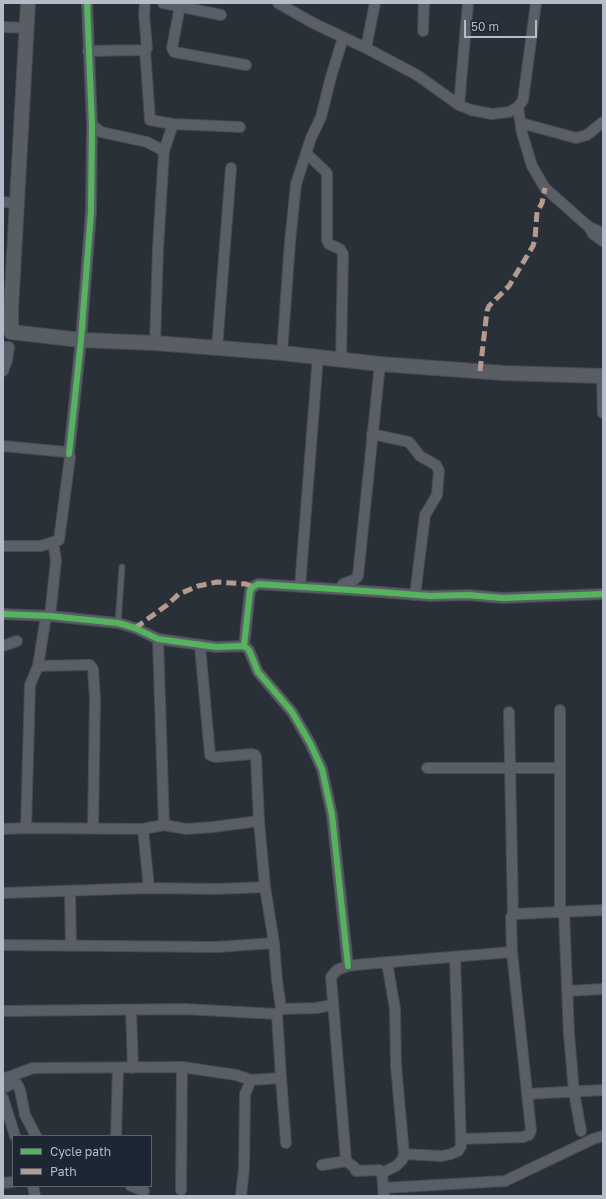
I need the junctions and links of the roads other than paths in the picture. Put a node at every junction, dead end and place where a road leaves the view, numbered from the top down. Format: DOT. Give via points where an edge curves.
graph roads {
  1 [pos="28,3"];
  2 [pos="86,3"];
  3 [pos="144,3"];
  4 [pos="163,3"];
  5 [pos="278,3"];
  6 [pos="375,3"];
  7 [pos="424,3"];
  8 [pos="468,3"];
  9 [pos="536,3"];
  10 [pos="180,6"];
  11 [pos="221,15"];
  12 [pos="3,27"];
  13 [pos="27,28"];
  14 [pos="423,31"];
  15 [pos="343,38"];
  16 [pos="366,48"];
  17 [pos="146,49"];
  18 [pos="88,51"];
  19 [pos="246,65"];
  20 [pos="459,105"];
  21 [pos="518,107"];
  22 [pos="603,122"];
  23 [pos="521,123"];
  24 [pos="173,124"];
  25 [pos="92,125"];
  26 [pos="240,127"];
  27 [pos="164,151"];
  28 [pos="306,153"];
  29 [pos="230,168"];
  30 [pos="10,202"];
  31 [pos="589,227"];
  32 [pos="603,233"];
  33 [pos="603,241"];
  34 [pos="11,332"];
  35 [pos="81,340"];
  36 [pos="155,343"];
  37 [pos="6,347"];
  38 [pos="217,348"];
  39 [pos="282,353"];
  40 [pos="318,356"];
  41 [pos="341,359"];
  42 [pos="380,364"];
  43 [pos="4,367"];
  44 [pos="602,376"];
  45 [pos="603,413"];
  46 [pos="372,434"];
  47 [pos="3,446"];
  48 [pos="69,454"];
  49 [pos="53,542"];
  50 [pos="3,546"];
  51 [pos="122,567"];
  52 [pos="300,587"];
  53 [pos="340,589"];
  54 [pos="603,594"];
  55 [pos="415,595"];
  56 [pos="3,614"];
  57 [pos="48,616"];
  58 [pos="118,623"];
  59 [pos="158,639"];
  60 [pos="17,641"];
  61 [pos="3,646"];
  62 [pos="200,646"];
  63 [pos="244,646"];
  64 [pos="38,666"];
  65 [pos="560,710"];
  66 [pos="509,712"];
  67 [pos="427,768"];
  68 [pos="510,768"];
  69 [pos="560,768"];
  70 [pos="259,821"];
  71 [pos="164,826"];
  72 [pos="26,828"];
  73 [pos="3,829"];
  74 [pos="93,829"];
  75 [pos="143,829"];
  76 [pos="265,887"];
  77 [pos="149,888"];
  78 [pos="70,892"];
  79 [pos="3,893"];
  80 [pos="603,910"];
  81 [pos="562,912"];
  82 [pos="513,915"];
  83 [pos="274,943"];
  84 [pos="3,945"];
  85 [pos="71,945"];
  86 [pos="512,952"];
  87 [pos="455,957"];
  88 [pos="387,962"];
  89 [pos="348,966"];
  90 [pos="603,989"];
  91 [pos="567,991"];
  92 [pos="333,1004"];
  93 [pos="3,1010"];
  94 [pos="131,1010"];
  95 [pos="279,1011"];
  96 [pos="182,1067"];
  97 [pos="118,1068"];
  98 [pos="133,1068"];
  99 [pos="281,1078"];
  100 [pos="3,1079"];
  101 [pos="251,1080"];
  102 [pos="3,1088"];
  103 [pos="603,1090"];
  104 [pos="574,1092"];
  105 [pos="527,1094"];
  106 [pos="3,1098"];
  107 [pos="581,1131"];
  108 [pos="15,1135"];
  109 [pos="35,1135"];
  110 [pos="116,1135"];
  111 [pos="603,1136"];
  112 [pos="461,1139"];
  113 [pos="286,1144"];
  114 [pos="404,1154"];
  115 [pos="346,1161"];
  116 [pos="322,1165"];
  117 [pos="382,1173"];
  118 [pos="134,1187"];
  119 [pos="180,1190"];
  120 [pos="144,1191"];
  121 [pos="383,1192"];
  122 [pos="241,1196"];
  1 -- 13 [label="main road"];
  2 -- 18 [label="street"];
  3 -- 17 [label="street" via="148,46"];
  4 -- 10 [label="street"];
  5 -- 15 [label="street"];
  6 -- 16 [label="street"];
  7 -- 14 [label="street"];
  8 -- 20 [label="street"];
  9 -- 21 [label="street" via="523,100"];
  10 -- 11 [label="street"];
  10 -- 19 [label="street" via="172,48 174,52"];
  12 -- 13 [label="street"];
  13 -- 30 [label="main road"];
  15 -- 16 [label="street"];
  15 -- 28 [label="street" via="321,117"];
  16 -- 20 [label="street" via="417,75"];
  17 -- 18 [label="street"];
  17 -- 24 [label="street" via="150,120"];
  18 -- 25 [label="street"];
  20 -- 21 [label="street" via="492,114 509,112"];
  21 -- 23 [label="street"];
  22 -- 23 [label="street" via="587,135 576,138"];
  23 -- 31 [label="street" via="532,166 546,188"];
  24 -- 26 [label="street"];
  24 -- 27 [label="street"];
  25 -- 27 [label="street" via="101,132 147,142"];
  25 -- 35 [label="street" via="90,212"];
  27 -- 36 [label="street"];
  28 -- 39 [label="street" via="296,184"];
  28 -- 41 [label="street" via="327,173 327,240 343,254"];
  29 -- 38 [label="street"];
  30 -- 34 [label="main road"];
  31 -- 32 [label="street"];
  31 -- 33 [label="street"];
  34 -- 35 [label="main road"];
  34 -- 37 [label="street"];
  35 -- 36 [label="main road"];
  35 -- 48 [label="street"];
  36 -- 38 [label="main road"];
  37 -- 43 [label="street"];
  38 -- 39 [label="main road"];
  39 -- 40 [label="main road"];
  40 -- 41 [label="main road"];
  40 -- 52 [label="street"];
  41 -- 42 [label="main road"];
  42 -- 44 [label="main road" via="503,373"];
  42 -- 46 [label="street"];
  44 -- 45 [label="street"];
  46 -- 53 [label="street" via="358,576"];
  46 -- 55 [label="street" via="409,442 420,456 436,465 439,471 437,495 425,515"];
  47 -- 48 [label="street"];
  48 -- 49 [label="street" via="59,540"];
  49 -- 50 [label="street" via="41,546"];
  49 -- 57 [label="street" via="56,561"];
  51 -- 58 [label="lane"];
  52 -- 53 [label="street"];
  52 -- 63 [label="street" via="258,584 253,587 250,591"];
  53 -- 55 [label="street"];
  54 -- 55 [label="street" via="503,598"];
  56 -- 57 [label="street"];
  57 -- 58 [label="street"];
  57 -- 64 [label="street"];
  58 -- 59 [label="street"];
  59 -- 62 [label="street"];
  59 -- 71 [label="street"];
  60 -- 61 [label="street"];
  62 -- 63 [label="street"];
  62 -- 70 [label="street" via="210,754 215,757 255,755"];
  63 -- 89 [label="street" via="249,650 258,672 292,712 322,769 332,814"];
  64 -- 72 [label="street" via="30,685"];
  64 -- 74 [label="street" via="90,665 93,669"];
  65 -- 69 [label="street"];
  66 -- 68 [label="street"];
  67 -- 68 [label="street"];
  68 -- 69 [label="street"];
  68 -- 82 [label="street"];
  69 -- 81 [label="street"];
  70 -- 71 [label="street" via="186,829"];
  70 -- 76 [label="street"];
  71 -- 75 [label="street"];
  72 -- 73 [label="street"];
  72 -- 74 [label="street"];
  74 -- 75 [label="street"];
  75 -- 77 [label="street"];
  76 -- 77 [label="street"];
  76 -- 83 [label="street"];
  77 -- 78 [label="street"];
  78 -- 79 [label="street"];
  78 -- 85 [label="street"];
  80 -- 81 [label="street"];
  81 -- 82 [label="street"];
  81 -- 91 [label="street"];
  82 -- 86 [label="street"];
  83 -- 85 [label="street" via="217,947"];
  83 -- 95 [label="street"];
  84 -- 85 [label="street"];
  86 -- 87 [label="street"];
  86 -- 105 [label="street"];
  87 -- 88 [label="street"];
  87 -- 112 [label="street"];
  88 -- 89 [label="street"];
  88 -- 114 [label="street" via="395,1009 396,1066"];
  89 -- 92 [label="street" via="337,970 331,977"];
  90 -- 91 [label="street"];
  91 -- 104 [label="street"];
  92 -- 95 [label="street"];
  92 -- 115 [label="street"];
  93 -- 94 [label="street"];
  94 -- 95 [label="street"];
  94 -- 98 [label="street"];
  95 -- 99 [label="street"];
  96 -- 98 [label="street"];
  96 -- 101 [label="street" via="236,1075"];
  96 -- 119 [label="street"];
  97 -- 98 [label="street"];
  97 -- 100 [label="street" via="33,1068"];
  97 -- 110 [label="street"];
  99 -- 101 [label="street"];
  99 -- 113 [label="street"];
  101 -- 122 [label="street" via="245,1094"];
  102 -- 109 [label="street" via="17,1084 25,1115"];
  103 -- 104 [label="street"];
  104 -- 105 [label="street"];
  104 -- 107 [label="street"];
  105 -- 112 [label="street" via="531,1130 529,1134 523,1137"];
  106 -- 108 [label="street"];
  111 -- 121 [label="street" via="505,1180"];
  112 -- 114 [label="street" via="458,1151 451,1154"];
  114 -- 117 [label="street" via="396,1166"];
  115 -- 116 [label="street"];
  115 -- 117 [label="street" via="356,1171 379,1170"];
  117 -- 121 [label="street"];
  118 -- 120 [label="street"];
}
